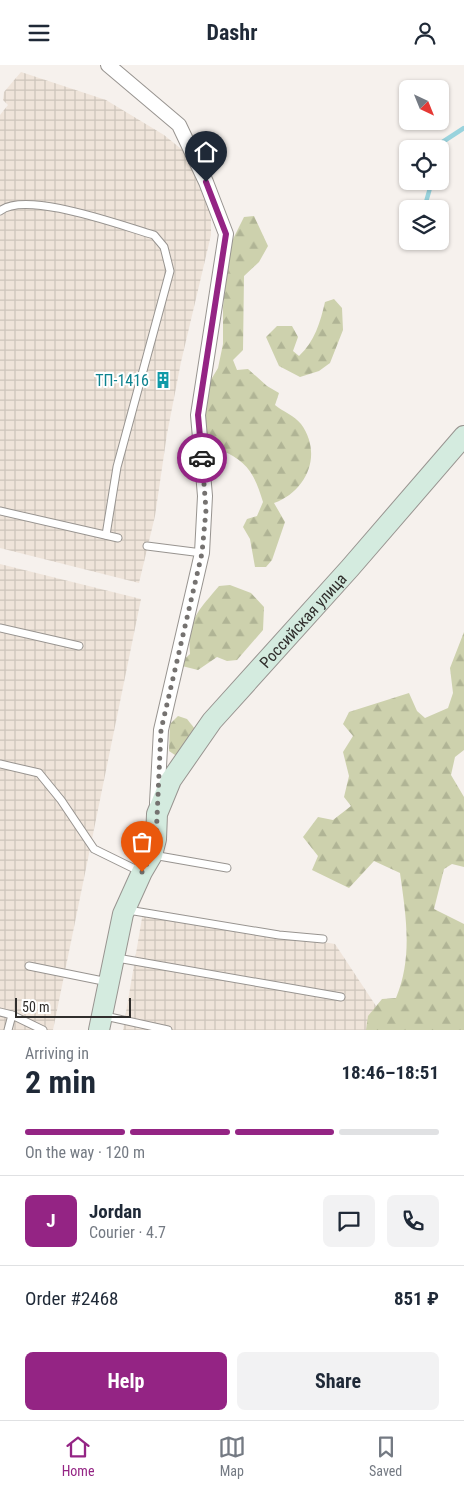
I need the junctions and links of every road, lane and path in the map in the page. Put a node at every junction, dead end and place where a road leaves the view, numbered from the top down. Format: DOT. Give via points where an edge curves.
graph roads {
  1 [pos="108,65"];
  2 [pos="0,211"];
  3 [pos="464,436"];
  4 [pos="0,511"];
  5 [pos="106,535"];
  6 [pos="118,538"];
  7 [pos="147,546"];
  8 [pos="202,553"];
  9 [pos="0,628"];
  10 [pos="79,646"];
  11 [pos="0,764"];
  12 [pos="157,814"];
  13 [pos="152,855"];
  14 [pos="227,868"];
  15 [pos="142,872"];
  16 [pos="125,909"];
  17 [pos="323,939"];
  18 [pos="114,957"];
  19 [pos="29,966"];
  20 [pos="109,982"];
  21 [pos="341,997"];
  22 [pos="0,1012"];
  23 [pos="12,1015"];
  24 [pos="100,1023"];
  25 [pos="8,1030"];
  26 [pos="43,1030"];
  27 [pos="168,1030"];
  1 -- 8 [label="street" via="179,125 226,234 198,415 205,496"];
  2 -- 5 [label="lane" via="6,206 56,206 154,235 164,247 170,271 117,467"];
  3 -- 12 [label="street, Российская улица" via="212,721 171,780"];
  4 -- 5 [label="lane"];
  5 -- 6 [label="lane"];
  7 -- 8 [label="lane"];
  8 -- 12 [label="street" via="161,730"];
  9 -- 10 [label="lane"];
  11 -- 15 [label="lane" via="38,773 94,849"];
  12 -- 13 [label="street"];
  13 -- 14 [label="lane"];
  13 -- 15 [label="street"];
  15 -- 16 [label="street"];
  16 -- 17 [label="lane" via="279,935"];
  16 -- 18 [label="street"];
  18 -- 20 [label="street"];
  18 -- 21 [label="lane"];
  19 -- 20 [label="lane"];
  20 -- 24 [label="street"];
  22 -- 23 [label="lane"];
  23 -- 25 [label="lane"];
  23 -- 26 [label="lane"];
  24 -- 27 [label="lane"];
}
